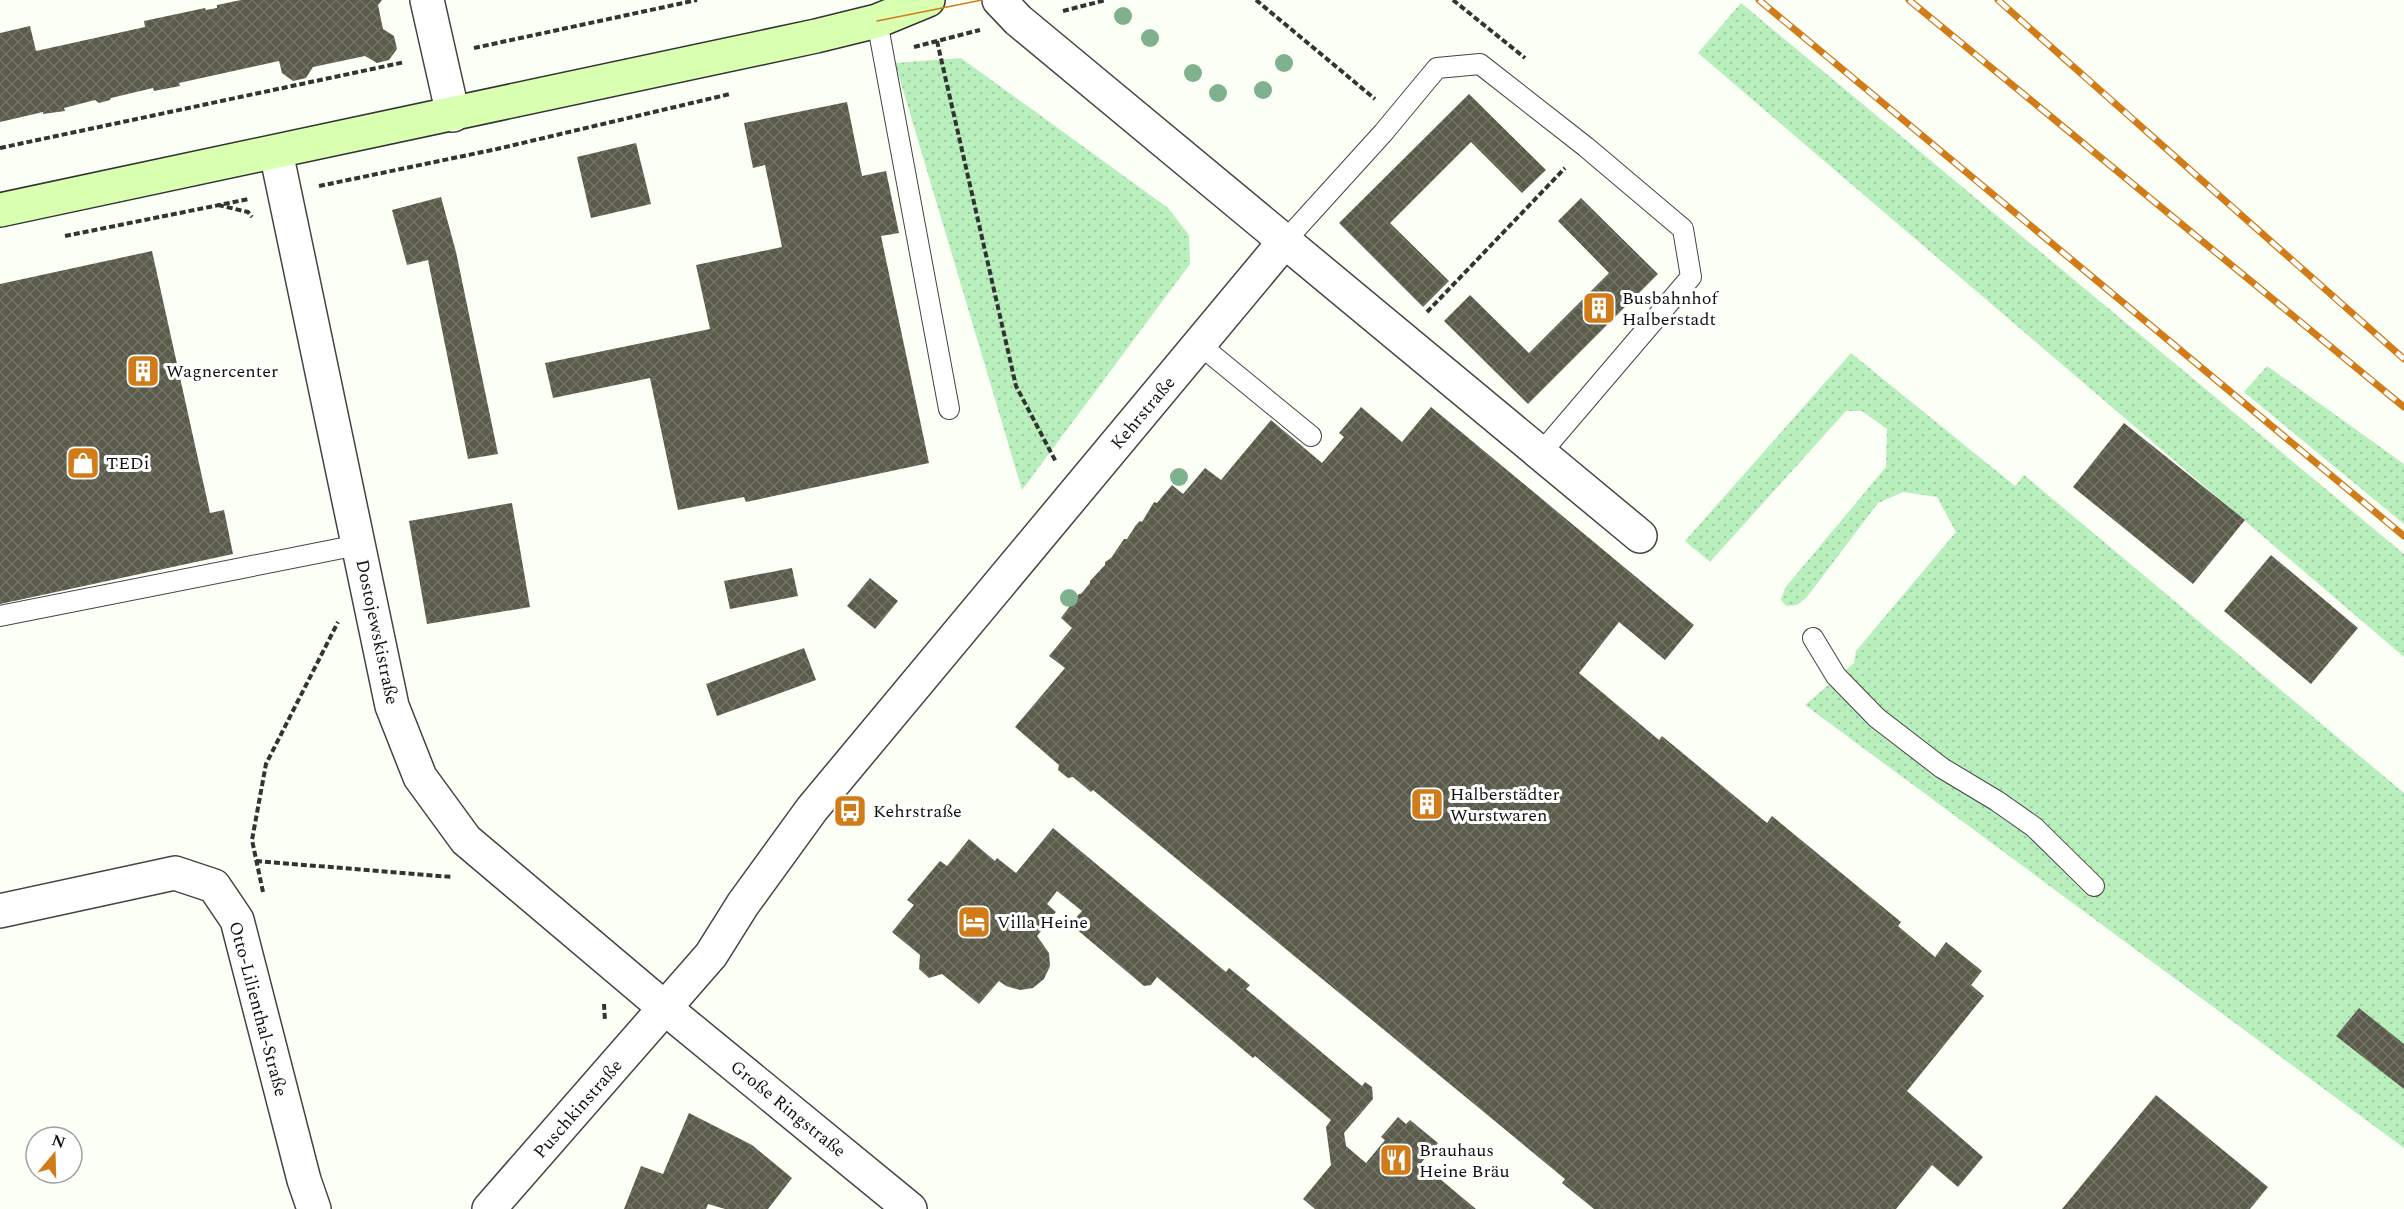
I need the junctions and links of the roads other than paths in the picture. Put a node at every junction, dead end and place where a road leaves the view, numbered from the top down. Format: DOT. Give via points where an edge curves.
graph roads {
  1 [pos="427,0"];
  2 [pos="928,0"];
  3 [pos="999,0"];
  4 [pos="878,21"];
  5 [pos="453,114"];
  6 [pos="276,152"];
  7 [pos="0,210"];
  8 [pos="1285,241"];
  9 [pos="1200,345"];
  10 [pos="949,409"];
  11 [pos="1311,436"];
  12 [pos="1540,454"];
  13 [pos="1640,536"];
  14 [pos="358,545"];
  15 [pos="0,616"];
  16 [pos="1813,638"];
  17 [pos="2094,886"];
  18 [pos="0,911"];
  19 [pos="666,1009"];
  20 [pos="314,1209"];
  21 [pos="489,1209"];
  22 [pos="910,1209"];
  1 -- 5 [label="street"];
  2 -- 4 [label="street"];
  3 -- 8 [label="street" via="1018,20"];
  4 -- 5 [label="street"];
  4 -- 10 [label="lane"];
  5 -- 6 [label="street"];
  6 -- 7 [label="street"];
  6 -- 14 [label="street, Dostojewskistraße"];
  8 -- 9 [label="street, Kehrstraße"];
  8 -- 12 [label="street"];
  8 -- 12 [label="lane" via="1437,68 1480,64 1586,147 1683,229 1690,277"];
  9 -- 11 [label="lane"];
  9 -- 19 [label="street, Kehrstraße" via="812,809 711,955"];
  12 -- 13 [label="street"];
  14 -- 15 [label="lane"];
  14 -- 19 [label="street, Dostojewskistraße" via="392,706 420,777 466,840"];
  16 -- 17 [label="lane" via="1836,676 1877,718 1942,768 2034,827"];
  18 -- 20 [label="street, Otto-Lilienthal-Straße" via="175,873 214,886 237,920"];
  19 -- 21 [label="street, Puschkinstraße"];
  19 -- 22 [label="street, Große Ringstraße"];
}
